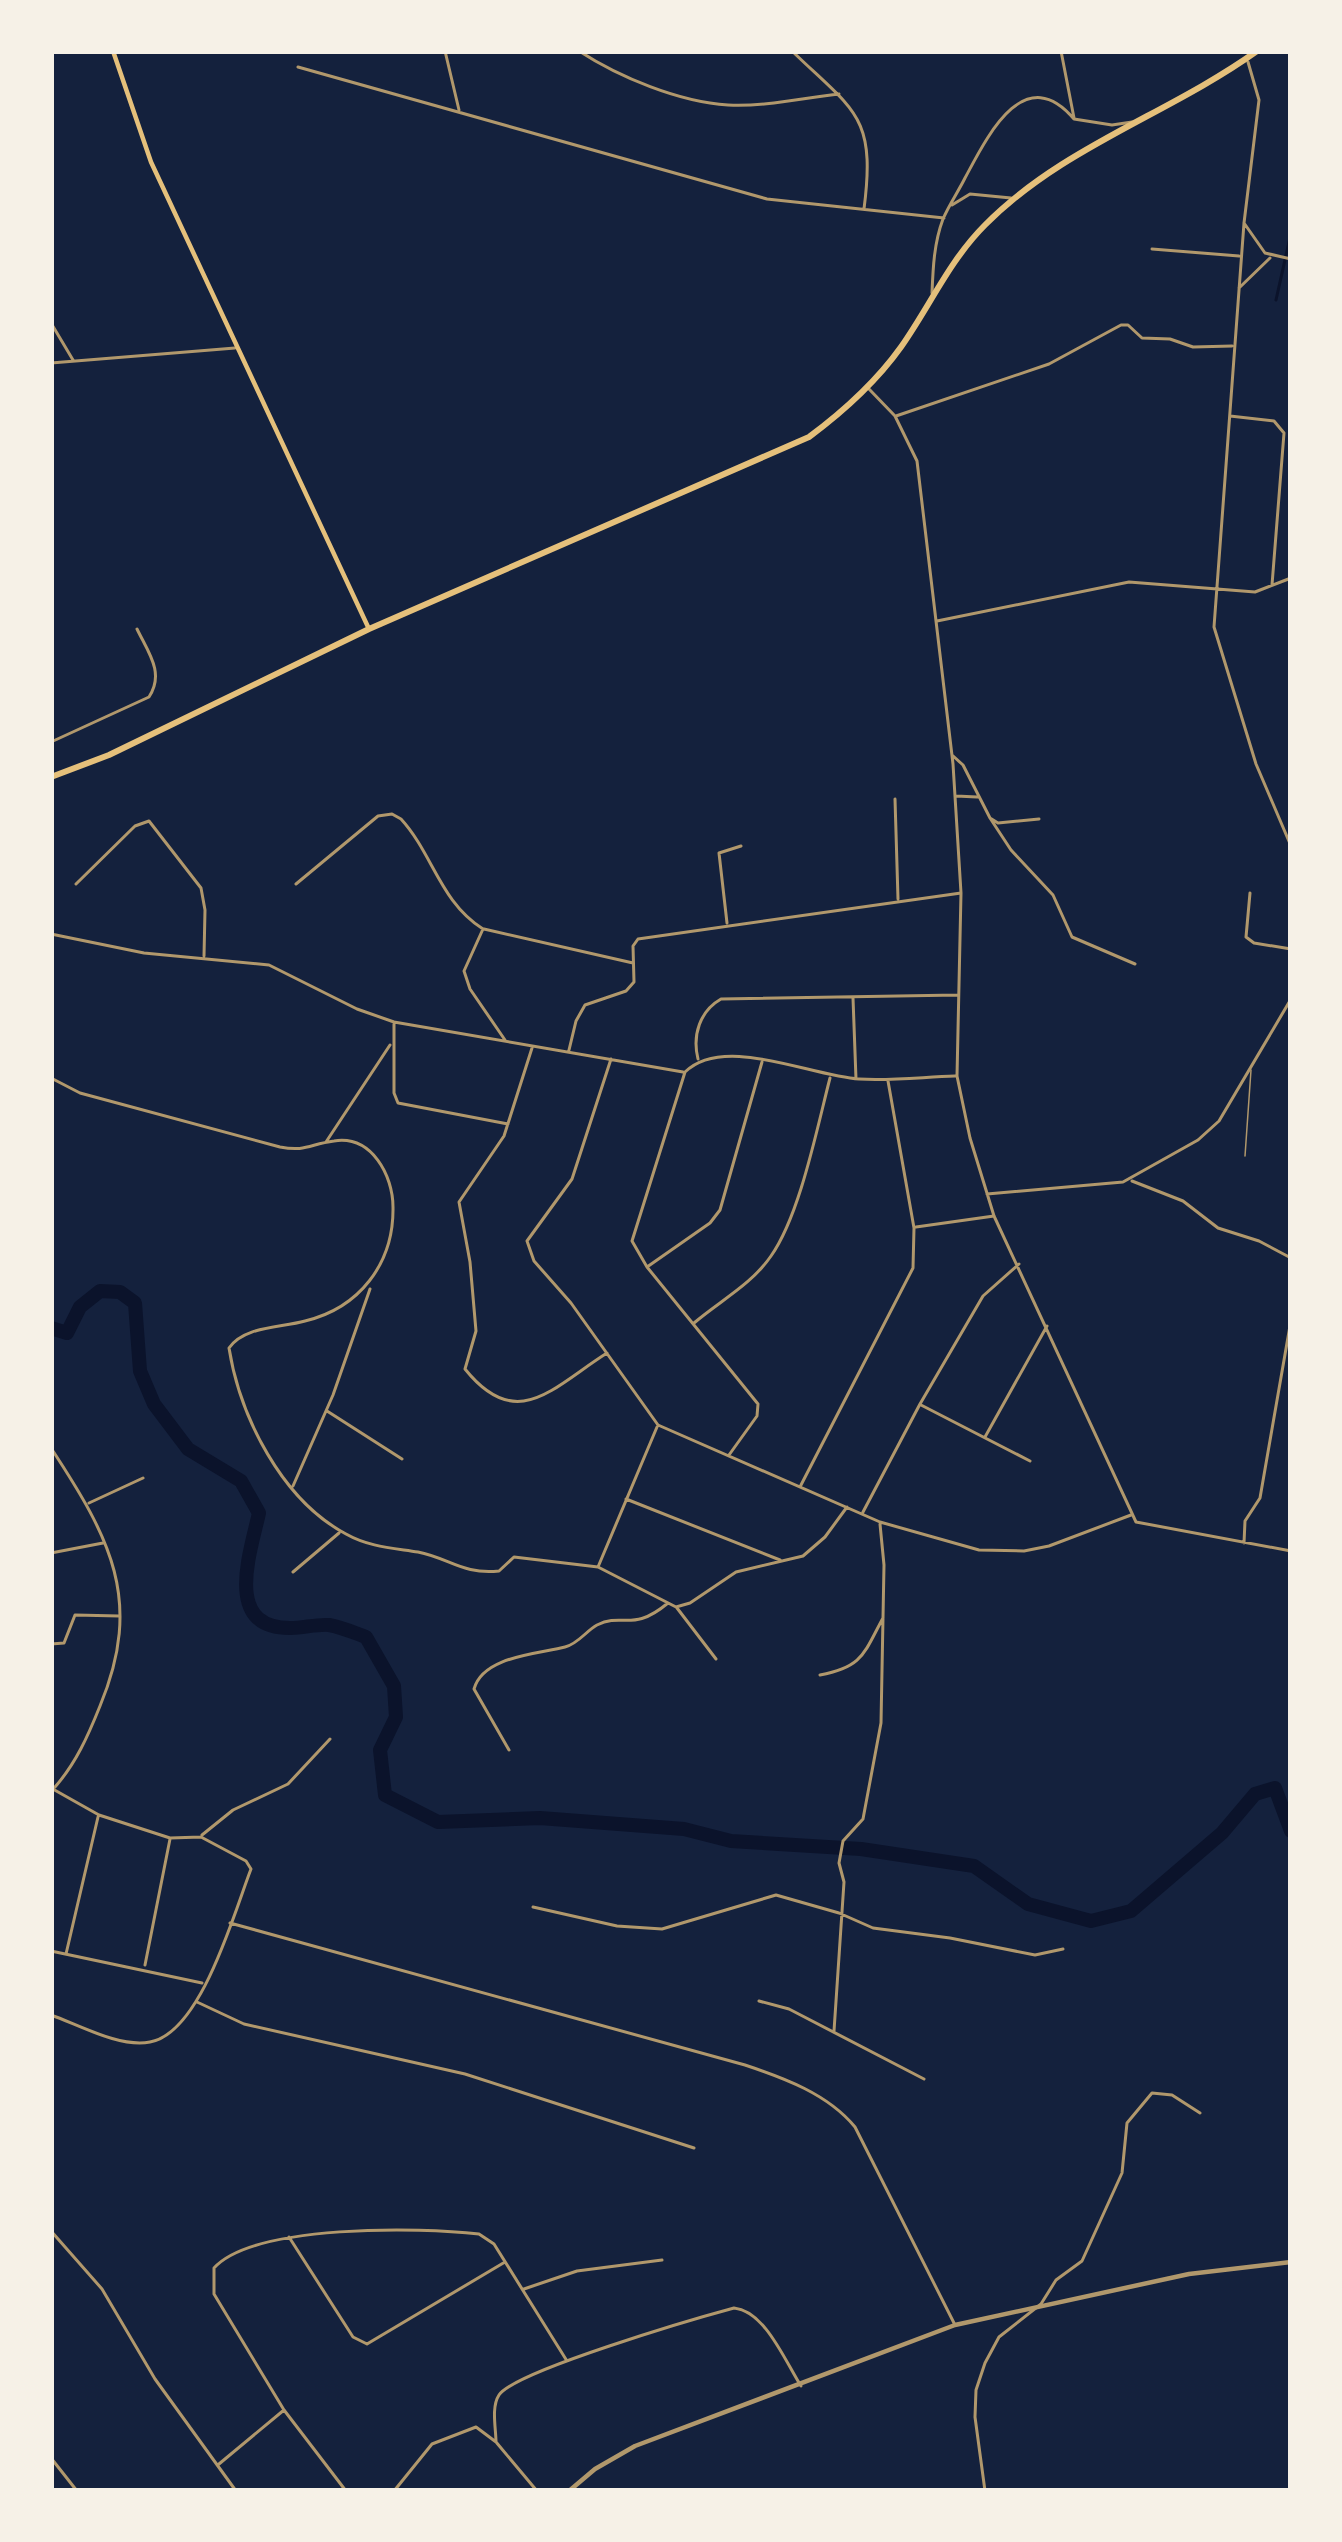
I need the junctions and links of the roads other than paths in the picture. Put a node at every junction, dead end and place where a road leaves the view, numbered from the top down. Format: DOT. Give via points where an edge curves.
graph roads {
  1 [pos="113,51"];
  2 [pos="445,51"];
  3 [pos="579,51"];
  4 [pos="792,51"];
  5 [pos="1061,51"];
  6 [pos="1257,51"];
  7 [pos="1246,58"];
  8 [pos="298,67"];
  9 [pos="839,94"];
  10 [pos="459,112"];
  11 [pos="1074,119"];
  12 [pos="1133,121"];
  13 [pos="1014,198"];
  14 [pos="951,206"];
  15 [pos="864,210"];
  16 [pos="944,218"];
  17 [pos="1244,223"];
  18 [pos="1152,249"];
  19 [pos="1241,256"];
  20 [pos="1271,257"];
  21 [pos="1291,259"];
  22 [pos="1239,288"];
  23 [pos="932,296"];
  24 [pos="51,323"];
  25 [pos="1234,346"];
  26 [pos="236,347"];
  27 [pos="74,361"];
  28 [pos="51,363"];
  29 [pos="867,388"];
  30 [pos="895,416"];
  31 [pos="1228,416"];
  32 [pos="1291,578"];
  33 [pos="1272,588"];
  34 [pos="1215,590"];
  35 [pos="935,622"];
  36 [pos="137,629"];
  37 [pos="369,629"];
  38 [pos="51,742"];
  39 [pos="951,753"];
  40 [pos="51,777"];
  41 [pos="955,796"];
  42 [pos="978,797"];
  43 [pos="896,799"];
  44 [pos="990,818"];
  45 [pos="1040,819"];
  46 [pos="741,846"];
  47 [pos="1291,846"];
  48 [pos="76,884"];
  49 [pos="296,884"];
  50 [pos="1250,892"];
  51 [pos="961,893"];
  52 [pos="898,901"];
  53 [pos="728,925"];
  54 [pos="482,929"];
  55 [pos="51,934"];
  56 [pos="1291,949"];
  57 [pos="204,958"];
  58 [pos="633,963"];
  59 [pos="1135,964"];
  60 [pos="958,995"];
  61 [pos="852,997"];
  62 [pos="1291,998"];
  63 [pos="394,1022"];
  64 [pos="393,1042"];
  65 [pos="506,1042"];
  66 [pos="532,1046"];
  67 [pos="568,1052"];
  68 [pos="610,1059"];
  69 [pos="699,1060"];
  70 [pos="762,1060"];
  71 [pos="1251,1068"];
  72 [pos="685,1072"];
  73 [pos="830,1075"];
  74 [pos="957,1076"];
  75 [pos="51,1078"];
  76 [pos="856,1079"];
  77 [pos="888,1079"];
  78 [pos="508,1124"];
  79 [pos="325,1144"];
  80 [pos="1245,1156"];
  81 [pos="1129,1180"];
  82 [pos="987,1194"];
  83 [pos="994,1216"];
  84 [pos="914,1228"];
  85 [pos="1291,1258"];
  86 [pos="1019,1264"];
  87 [pos="647,1267"];
  88 [pos="371,1284"];
  89 [pos="1291,1321"];
  90 [pos="693,1324"];
  91 [pos="1048,1325"];
  92 [pos="607,1353"];
  93 [pos="920,1404"];
  94 [pos="326,1410"];
  95 [pos="658,1425"];
  96 [pos="985,1437"];
  97 [pos="51,1448"];
  98 [pos="729,1455"];
  99 [pos="402,1459"];
  100 [pos="1030,1461"];
  101 [pos="142,1478"];
  102 [pos="800,1487"];
  103 [pos="292,1488"];
  104 [pos="626,1498"];
  105 [pos="88,1504"];
  106 [pos="848,1508"];
  107 [pos="862,1514"];
  108 [pos="1131,1515"];
  109 [pos="880,1522"];
  110 [pos="340,1532"];
  111 [pos="105,1543"];
  112 [pos="1244,1543"];
  113 [pos="1291,1551"];
  114 [pos="51,1553"];
  115 [pos="785,1562"];
  116 [pos="598,1567"];
  117 [pos="293,1571"];
  118 [pos="669,1602"];
  119 [pos="676,1607"];
  120 [pos="122,1617"];
  121 [pos="884,1617"];
  122 [pos="51,1644"];
  123 [pos="716,1659"];
  124 [pos="820,1675"];
  125 [pos="330,1738"];
  126 [pos="509,1750"];
  127 [pos="52,1788"];
  128 [pos="98,1815"];
  129 [pos="200,1837"];
  130 [pos="170,1838"];
  131 [pos="533,1907"];
  132 [pos="839,1913"];
  133 [pos="230,1923"];
  134 [pos="1064,1949"];
  135 [pos="51,1951"];
  136 [pos="66,1954"];
  137 [pos="144,1968"];
  138 [pos="205,1983"];
  139 [pos="759,2000"];
  140 [pos="196,2002"];
  141 [pos="51,2015"];
  142 [pos="834,2031"];
  143 [pos="924,2079"];
  144 [pos="1200,2113"];
  145 [pos="694,2148"];
  146 [pos="51,2231"];
  147 [pos="289,2235"];
  148 [pos="662,2260"];
  149 [pos="505,2262"];
  150 [pos="1291,2262"];
  151 [pos="522,2289"];
  152 [pos="1042,2304"];
  153 [pos="956,2325"];
  154 [pos="567,2361"];
  155 [pos="801,2386"];
  156 [pos="284,2410"];
  157 [pos="496,2442"];
  158 [pos="51,2458"];
  159 [pos="217,2465"];
  160 [pos="77,2491"];
  161 [pos="236,2491"];
  162 [pos="346,2491"];
  163 [pos="394,2491"];
  164 [pos="537,2491"];
  165 [pos="569,2491"];
  166 [pos="985,2491"];
  1 -- 26 [label="main road" via="151,162"];
  2 -- 10 [label="street"];
  3 -- 9 [label="street" via="704,102"];
  4 -- 9 [label="street"];
  5 -- 11 [label="street"];
  6 -- 7 [label="highway"];
  7 -- 12 [label="highway"];
  7 -- 17 [label="street" via="1259,100"];
  8 -- 10 [label="street"];
  9 -- 15 [label="street" via="868,142"];
  10 -- 15 [label="street" via="767,199"];
  11 -- 12 [label="street"];
  11 -- 14 [label="street" via="1044,96 1011,110 993,126"];
  12 -- 13 [label="highway"];
  13 -- 14 [label="street" via="970,194"];
  13 -- 23 [label="highway" via="967,244"];
  14 -- 16 [label="street"];
  15 -- 16 [label="street"];
  16 -- 23 [label="street"];
  17 -- 19 [label="street"];
  17 -- 20 [label="street"];
  18 -- 19 [label="street"];
  19 -- 22 [label="street"];
  20 -- 21 [label="street"];
  20 -- 22 [label="street"];
  22 -- 25 [label="street"];
  23 -- 29 [label="highway"];
  24 -- 27 [label="street"];
  25 -- 30 [label="street" via="1142,338 1126,324 1049,364"];
  25 -- 31 [label="street"];
  26 -- 27 [label="street"];
  26 -- 37 [label="main road"];
  27 -- 28 [label="street"];
  29 -- 30 [label="street"];
  29 -- 37 [label="highway" via="786,449"];
  30 -- 35 [label="street" via="916,461"];
  31 -- 33 [label="street" via="1274,421 1283,433"];
  31 -- 34 [label="street"];
  32 -- 33 [label="street"];
  33 -- 34 [label="street"];
  34 -- 35 [label="street" via="1129,582"];
  34 -- 47 [label="street" via="1215,635"];
  35 -- 39 [label="street"];
  36 -- 38 [label="street" via="156,668 149,697"];
  37 -- 40 [label="highway"];
  39 -- 41 [label="street"];
  39 -- 42 [label="street"];
  41 -- 42 [label="street"];
  41 -- 51 [label="street"];
  42 -- 44 [label="street"];
  43 -- 52 [label="street"];
  44 -- 45 [label="street"];
  44 -- 59 [label="street" via="1053,895 1072,937"];
  46 -- 53 [label="street" via="719,853"];
  48 -- 57 [label="street" via="149,820 201,888"];
  49 -- 54 [label="street" via="378,816 392,814 407,824 452,904"];
  50 -- 56 [label="street" via="1246,937"];
  51 -- 52 [label="street"];
  51 -- 60 [label="street"];
  52 -- 53 [label="street"];
  53 -- 58 [label="street" via="638,939"];
  54 -- 58 [label="street"];
  54 -- 65 [label="street" via="464,971"];
  55 -- 57 [label="street"];
  57 -- 63 [label="street" via="268,965"];
  58 -- 67 [label="street" via="626,991 580,1011"];
  60 -- 61 [label="street"];
  60 -- 74 [label="street"];
  61 -- 69 [label="street" via="721,999 697,1030"];
  61 -- 76 [label="street"];
  62 -- 71 [label="street"];
  63 -- 64 [label="street"];
  63 -- 65 [label="street"];
  64 -- 78 [label="street" via="398,1103"];
  64 -- 79 [label="street"];
  65 -- 66 [label="street"];
  66 -- 67 [label="street"];
  66 -- 78 [label="street"];
  67 -- 68 [label="street"];
  68 -- 72 [label="street"];
  68 -- 92 [label="street" via="572,1179 527,1241 533,1261"];
  69 -- 70 [label="street"];
  69 -- 72 [label="street"];
  70 -- 73 [label="street"];
  70 -- 87 [label="street" via="720,1210"];
  71 -- 80 [label="lane"];
  71 -- 81 [label="street" via="1212,1129"];
  72 -- 87 [label="street" via="633,1230"];
  73 -- 76 [label="street"];
  73 -- 90 [label="street" via="775,1250 739,1292"];
  74 -- 77 [label="street"];
  74 -- 82 [label="street"];
  75 -- 79 [label="street" via="280,1147"];
  76 -- 77 [label="street"];
  77 -- 84 [label="street"];
  78 -- 92 [label="street" via="459,1202 476,1331 466,1369 504,1402 524,1403"];
  79 -- 88 [label="street" via="364,1149 389,1175 392,1227"];
  81 -- 82 [label="street"];
  81 -- 85 [label="street"];
  82 -- 83 [label="street"];
  83 -- 84 [label="street"];
  83 -- 86 [label="street"];
  84 -- 102 [label="street" via="907,1286"];
  86 -- 91 [label="street"];
  86 -- 93 [label="street" via="983,1296"];
  87 -- 90 [label="street"];
  88 -- 94 [label="street"];
  88 -- 103 [label="street" via="323,1315 244,1334 229,1348 246,1413"];
  89 -- 112 [label="street" via="1260,1498 1245,1521"];
  90 -- 98 [label="street" via="758,1404"];
  91 -- 96 [label="street"];
  91 -- 108 [label="street"];
  92 -- 95 [label="street"];
  93 -- 96 [label="street"];
  93 -- 107 [label="street"];
  94 -- 99 [label="street"];
  94 -- 103 [label="street"];
  95 -- 98 [label="street"];
  95 -- 104 [label="street"];
  96 -- 100 [label="street"];
  97 -- 105 [label="street"];
  98 -- 102 [label="street"];
  101 -- 105 [label="street"];
  102 -- 106 [label="street"];
  103 -- 110 [label="street"];
  104 -- 115 [label="street"];
  104 -- 116 [label="street"];
  105 -- 111 [label="street"];
  106 -- 107 [label="street"];
  106 -- 115 [label="street" via="815,1547"];
  107 -- 109 [label="street"];
  108 -- 109 [label="street" via="1009,1552 943,1543"];
  108 -- 112 [label="street" via="1150,1527"];
  109 -- 121 [label="street"];
  110 -- 116 [label="street" via="466,1571 499,1571 514,1557"];
  110 -- 117 [label="street"];
  111 -- 114 [label="street"];
  111 -- 120 [label="street"];
  112 -- 113 [label="street"];
  115 -- 119 [label="street" via="736,1572"];
  116 -- 118 [label="street"];
  118 -- 119 [label="street"];
  118 -- 126 [label="street" via="644,1621 599,1624 573,1644 480,1676 474,1689"];
  119 -- 123 [label="street"];
  120 -- 122 [label="street" via="75,1615 64,1643"];
  120 -- 127 [label="street" via="108,1687 80,1753"];
  121 -- 124 [label="street" via="862,1658"];
  121 -- 132 [label="street" via="878,1743 863,1819 843,1841"];
  125 -- 129 [label="street" via="289,1784 233,1810"];
  127 -- 128 [label="street"];
  128 -- 130 [label="street"];
  128 -- 136 [label="street"];
  129 -- 130 [label="street"];
  129 -- 133 [label="street" via="251,1869"];
  130 -- 137 [label="street"];
  131 -- 132 [label="street" via="646,1930 776,1895"];
  132 -- 134 [label="street" via="873,1928 1035,1955"];
  132 -- 142 [label="street"];
  133 -- 138 [label="street"];
  133 -- 153 [label="street" via="745,2065 812,2093 855,2127"];
  135 -- 136 [label="street"];
  136 -- 137 [label="street"];
  137 -- 138 [label="street"];
  138 -- 140 [label="street"];
  139 -- 142 [label="street"];
  140 -- 141 [label="street" via="152,2042"];
  140 -- 145 [label="street" via="244,2024 465,2074"];
  142 -- 143 [label="street"];
  144 -- 152 [label="street" via="1164,2092 1144,2101 1127,2123 1122,2173 1082,2261 1056,2280"];
  146 -- 159 [label="street" via="102,2289"];
  147 -- 149 [label="street" via="479,2234"];
  147 -- 149 [label="street" via="353,2337 367,2344"];
  147 -- 156 [label="street" via="233,2252 214,2268 212,2284"];
  148 -- 151 [label="street" via="577,2271"];
  149 -- 151 [label="street"];
  150 -- 152 [label="street"];
  151 -- 154 [label="street"];
  152 -- 153 [label="street"];
  152 -- 166 [label="street" via="995,2342 976,2390"];
  153 -- 155 [label="street"];
  154 -- 155 [label="street" via="739,2308 756,2317"];
  154 -- 157 [label="street" via="502,2392"];
  155 -- 165 [label="street" via="635,2446"];
  156 -- 159 [label="street"];
  156 -- 162 [label="street"];
  157 -- 163 [label="street" via="476,2427 440,2440"];
  157 -- 164 [label="street"];
  158 -- 160 [label="street"];
  159 -- 161 [label="street"];
}
